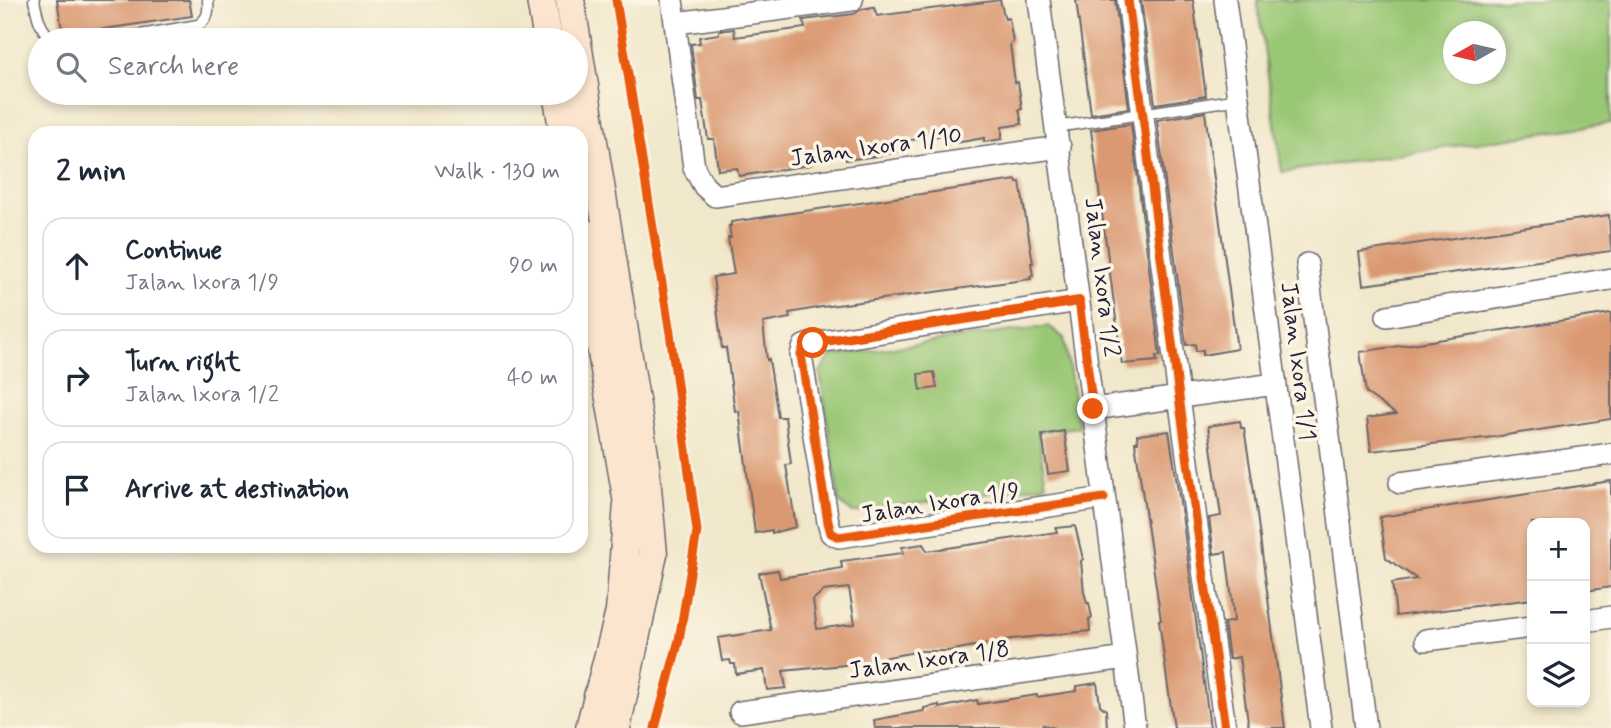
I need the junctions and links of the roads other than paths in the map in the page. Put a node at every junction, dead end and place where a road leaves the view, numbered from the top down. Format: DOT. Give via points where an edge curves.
graph roads {
  1 [pos="34,0"];
  2 [pos="208,0"];
  3 [pos="541,0"];
  4 [pos="570,0"];
  5 [pos="672,0"];
  6 [pos="852,0"];
  7 [pos="1040,0"];
  8 [pos="1128,0"];
  9 [pos="1225,0"];
  10 [pos="676,23"];
  11 [pos="42,28"];
  12 [pos="181,28"];
  13 [pos="546,28"];
  14 [pos="575,28"];
  15 [pos="1239,99"];
  16 [pos="559,105"];
  17 [pos="587,105"];
  18 [pos="1142,114"];
  19 [pos="563,126"];
  20 [pos="1058,137"];
  21 [pos="1307,264"];
  22 [pos="588,272"];
  23 [pos="1611,279"];
  24 [pos="1079,301"];
  25 [pos="1387,316"];
  26 [pos="1275,384"];
  27 [pos="1179,397"];
  28 [pos="1093,409"];
  29 [pos="1611,454"];
  30 [pos="1400,482"];
  31 [pos="1104,498"];
  32 [pos="1611,617"];
  33 [pos="1590,620"];
  34 [pos="1527,628"];
  35 [pos="1426,640"];
  36 [pos="1126,657"];
  37 [pos="740,712"];
  38 [pos="590,728"];
  39 [pos="616,728"];
  40 [pos="1135,728"];
  41 [pos="1225,728"];
  42 [pos="1321,728"];
  43 [pos="1366,728"];
  1 -- 11 [label="lane"];
  2 -- 12 [label="lane" via="205,20"];
  3 -- 13 [label="main road"];
  4 -- 14 [label="main road"];
  5 -- 10 [label="street"];
  6 -- 10 [label="street"];
  7 -- 20 [label="street, Jalan Ixora 1/2"];
  8 -- 18 [label="street"];
  9 -- 15 [label="street, Jalan Ixora 1/1"];
  10 -- 20 [label="street, Jalan Ixora 1/10" via="694,168 715,196"];
  15 -- 18 [label="lane"];
  15 -- 26 [label="street, Jalan Ixora 1/1"];
  16 -- 19 [label="main road"];
  17 -- 39 [label="main road" via="644,455 653,554"];
  18 -- 20 [label="lane"];
  18 -- 27 [label="street"];
  20 -- 24 [label="street, Jalan Ixora 1/2"];
  21 -- 43 [label="street"];
  22 -- 38 [label="main road" via="628,503 620,612"];
  23 -- 25 [label="street"];
  24 -- 28 [label="street, Jalan Ixora 1/2"];
  24 -- 31 [label="street, Jalan Ixora 1/9" via="813,343 804,346 800,355 828,522 831,533 839,537"];
  26 -- 27 [label="street"];
  26 -- 42 [label="street, Jalan Ixora 1/1"];
  27 -- 28 [label="street"];
  27 -- 41 [label="street"];
  28 -- 31 [label="street, Jalan Ixora 1/2"];
  29 -- 30 [label="street"];
  31 -- 36 [label="street, Jalan Ixora 1/2"];
  32 -- 33 [label="street"];
  34 -- 35 [label="street"];
  36 -- 37 [label="street, Jalan Ixora 1/8"];
  36 -- 40 [label="street, Jalan Ixora 1/2"];
}
